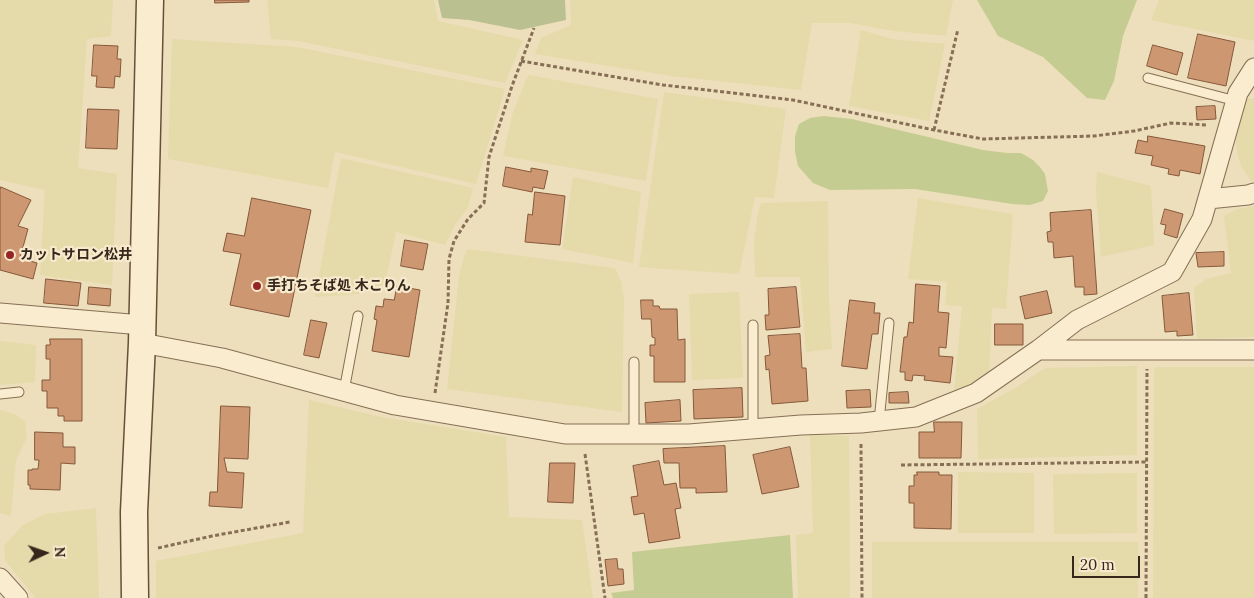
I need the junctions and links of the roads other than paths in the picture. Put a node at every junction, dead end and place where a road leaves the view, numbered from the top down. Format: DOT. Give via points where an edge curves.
graph roads {
  1 [pos="150,0"];
  2 [pos="1254,68"];
  3 [pos="1148,78"];
  4 [pos="1236,101"];
  5 [pos="1254,193"];
  6 [pos="1208,199"];
  7 [pos="0,313"];
  8 [pos="358,316"];
  9 [pos="889,323"];
  10 [pos="753,325"];
  11 [pos="142,334"];
  12 [pos="1038,350"];
  13 [pos="1254,350"];
  14 [pos="634,362"];
  15 [pos="344,390"];
  16 [pos="18,392"];
  17 [pos="0,394"];
  18 [pos="870,422"];
  19 [pos="753,429"];
  20 [pos="634,434"];
  21 [pos="0,578"];
  22 [pos="18,598"];
  23 [pos="135,598"];
  1 -- 11 [label="street"];
  2 -- 4 [label="street" via="1238,92"];
  3 -- 4 [label="lane"];
  4 -- 6 [label="street"];
  5 -- 6 [label="street"];
  6 -- 12 [label="street" via="1202,219 1172,272 1077,320"];
  7 -- 11 [label="street"];
  8 -- 15 [label="lane"];
  9 -- 18 [label="lane"];
  10 -- 19 [label="lane"];
  11 -- 15 [label="street"];
  11 -- 23 [label="street" via="134,512"];
  12 -- 13 [label="street"];
  12 -- 18 [label="street" via="976,393 916,416"];
  14 -- 20 [label="lane"];
  15 -- 20 [label="street" via="395,404 565,434"];
  16 -- 17 [label="lane"];
  18 -- 19 [label="street"];
  19 -- 20 [label="street"];
  21 -- 22 [label="street"];
}
